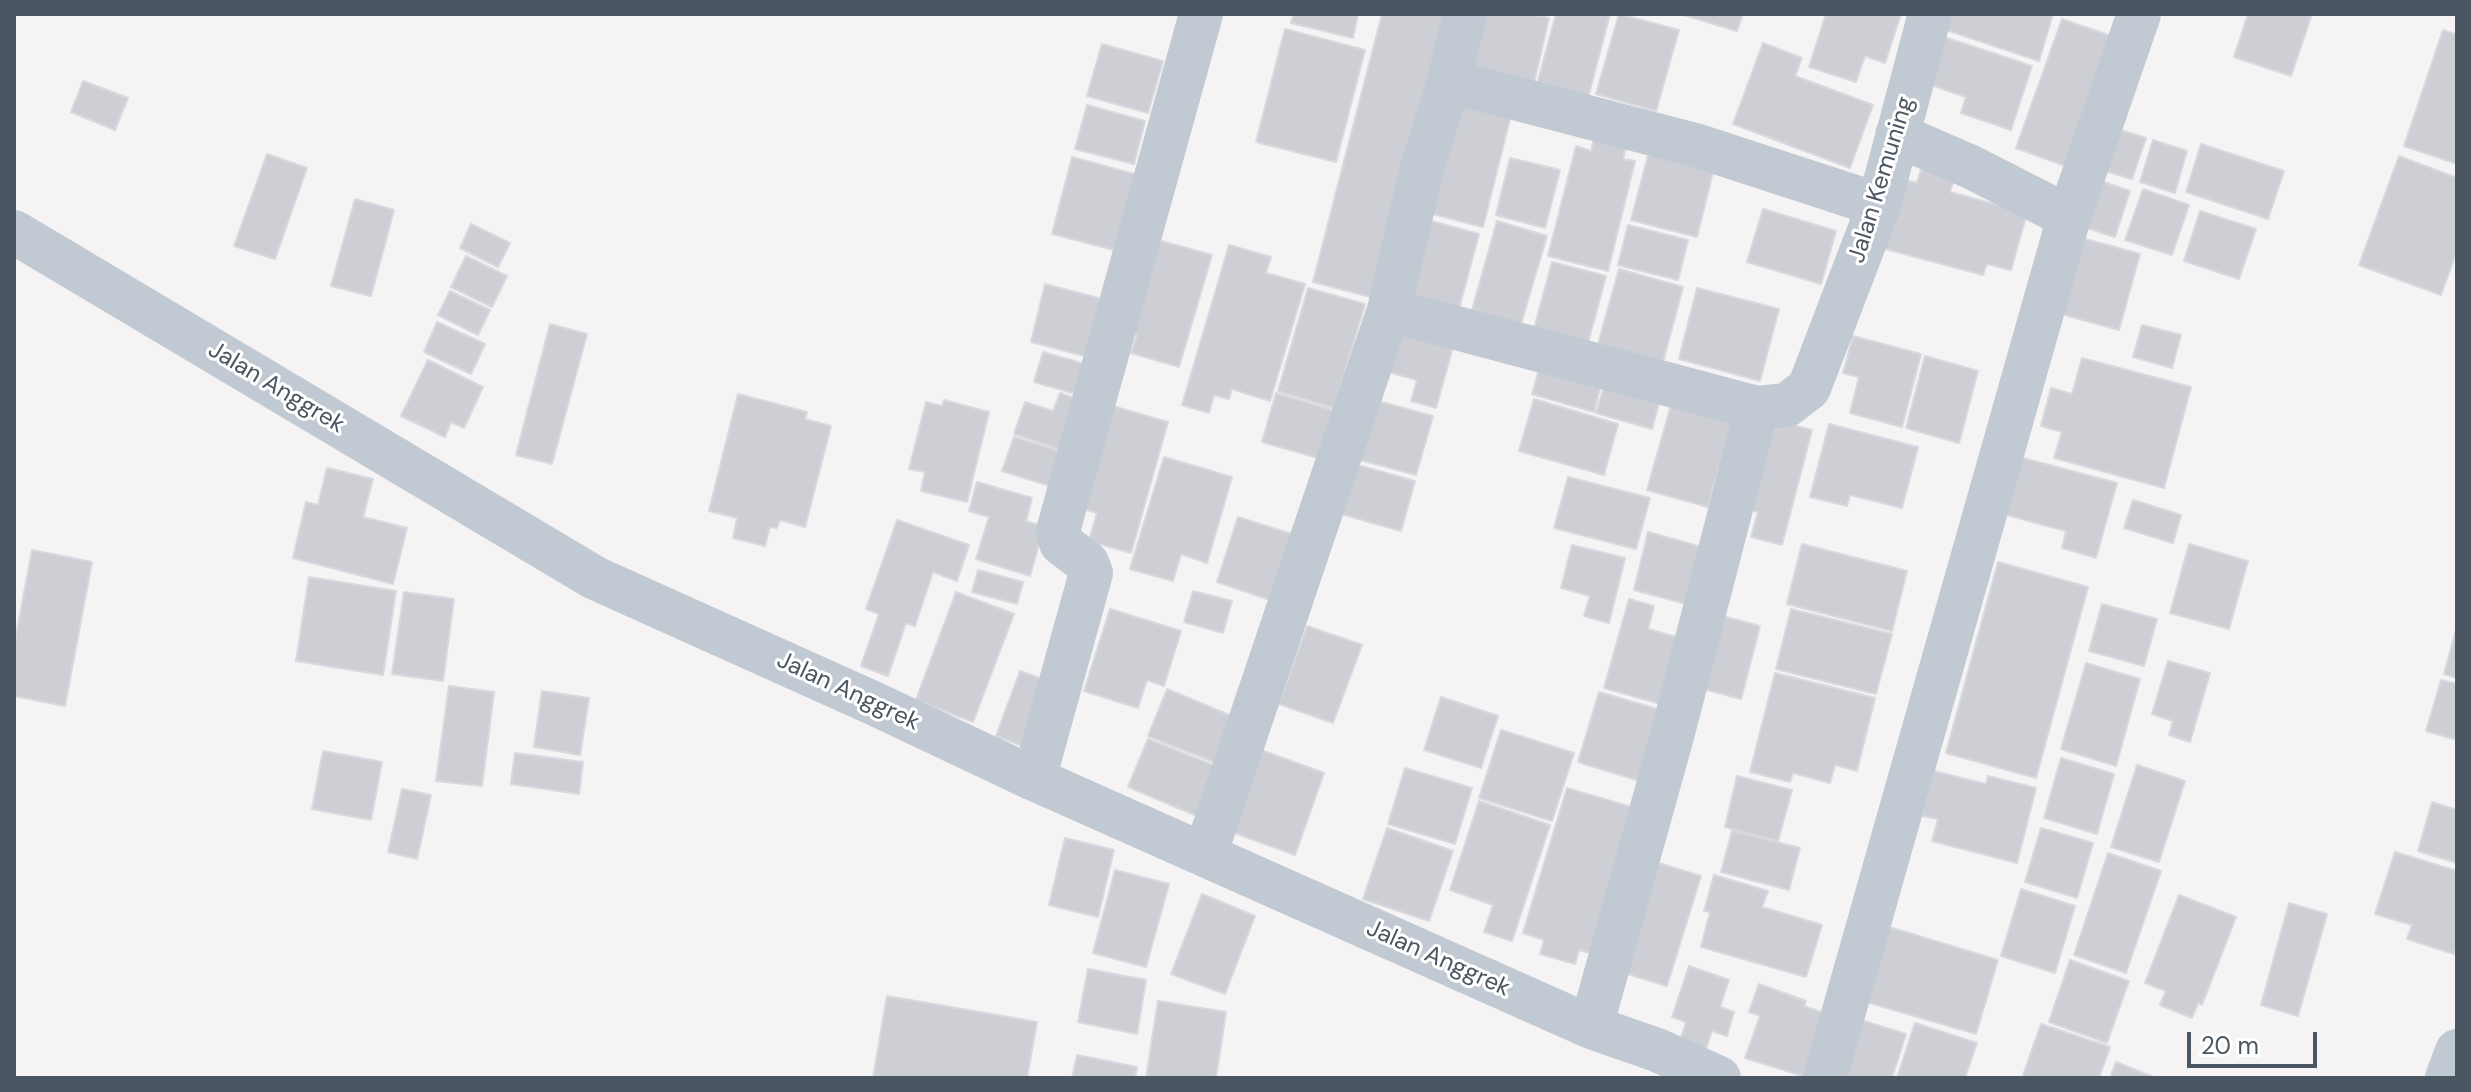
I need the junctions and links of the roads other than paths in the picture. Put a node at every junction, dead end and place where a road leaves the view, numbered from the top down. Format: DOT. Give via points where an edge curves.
graph roads {
  1 [pos="1201,14"];
  2 [pos="1465,14"];
  3 [pos="1930,14"];
  4 [pos="2139,14"];
  5 [pos="1449,81"];
  6 [pos="1897,135"];
  7 [pos="1879,205"];
  8 [pos="2069,217"];
  9 [pos="14,232"];
  10 [pos="1389,310"];
  11 [pos="1757,408"];
  12 [pos="1034,779"];
  13 [pos="1205,855"];
  14 [pos="1591,1027"];
  15 [pos="2457,1051"];
  16 [pos="1719,1078"];
  17 [pos="1825,1078"];
  18 [pos="2447,1078"];
  1 -- 12 [label="street" via="1059,526 1061,543 1087,563 1091,573"];
  2 -- 5 [label="street"];
  3 -- 6 [label="street, Jalan Kemuning"];
  4 -- 8 [label="street"];
  5 -- 7 [label="street" via="1695,145"];
  5 -- 10 [label="street" via="1421,172"];
  6 -- 7 [label="street, Jalan Kemuning"];
  6 -- 8 [label="street"];
  7 -- 11 [label="street, Jalan Kemuning" via="1809,388 1787,405"];
  8 -- 17 [label="street"];
  9 -- 12 [label="street, Jalan Anggrek" via="595,578"];
  10 -- 11 [label="street"];
  10 -- 13 [label="street"];
  11 -- 14 [label="street"];
  12 -- 13 [label="street, Jalan Anggrek"];
  13 -- 14 [label="street, Jalan Anggrek"];
  14 -- 16 [label="street, Jalan Anggrek"];
  15 -- 18 [label="street"];
}
